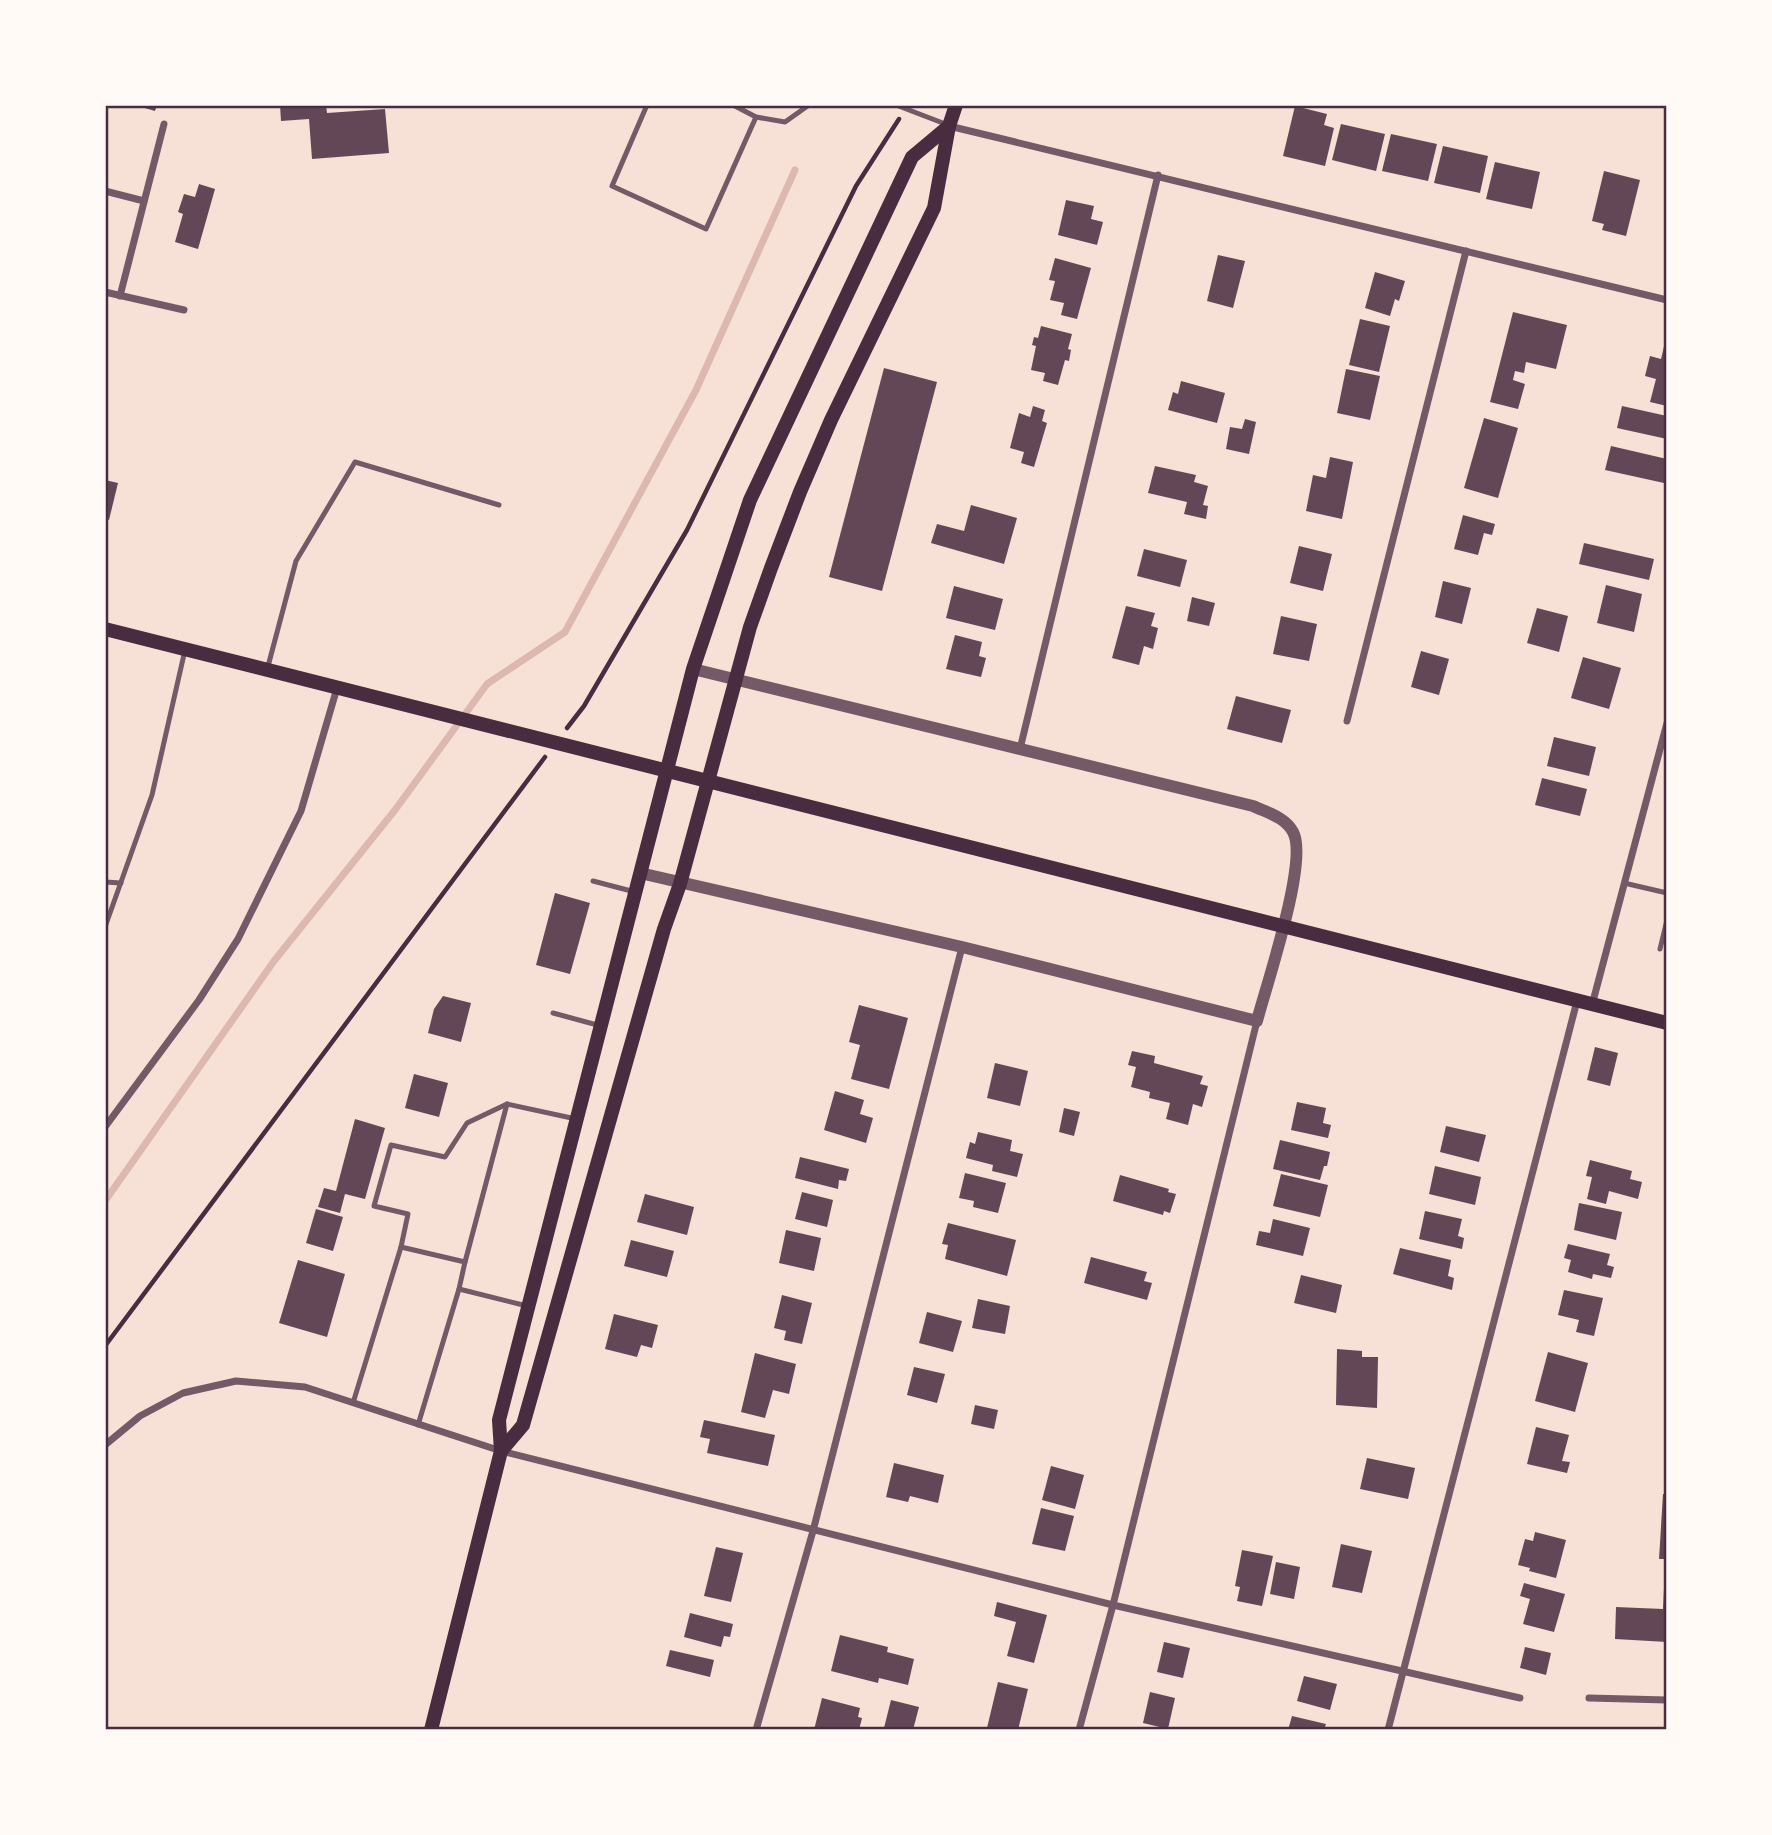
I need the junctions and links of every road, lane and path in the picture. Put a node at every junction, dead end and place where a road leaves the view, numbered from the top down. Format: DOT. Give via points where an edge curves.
graph roads {
  1 [pos="647,105"];
  2 [pos="733,105"];
  3 [pos="810,105"];
  4 [pos="896,105"];
  5 [pos="956,105"];
  6 [pos="756,117"];
  7 [pos="164,124"];
  8 [pos="949,126"];
  9 [pos="1158,175"];
  10 [pos="105,191"];
  11 [pos="144,201"];
  12 [pos="1466,251"];
  13 [pos="105,292"];
  14 [pos="120,296"];
  15 [pos="1667,300"];
  16 [pos="184,310"];
  17 [pos="499,505"];
  18 [pos="105,629"];
  19 [pos="186,650"];
  20 [pos="692,669"];
  21 [pos="267,670"];
  22 [pos="735,681"];
  23 [pos="338,688"];
  24 [pos="1347,721"];
  25 [pos="1667,723"];
  26 [pos="1020,750"];
  27 [pos="640,873"];
  28 [pos="593,881"];
  29 [pos="105,883"];
  30 [pos="121,883"];
  31 [pos="1624,883"];
  32 [pos="680,884"];
  33 [pos="635,892"];
  34 [pos="1667,893"];
  35 [pos="1667,920"];
  36 [pos="1284,926"];
  37 [pos="105,927"];
  38 [pos="962,947"];
  39 [pos="1660,949"];
  40 [pos="1585,1003"];
  41 [pos="553,1013"];
  42 [pos="1256,1021"];
  43 [pos="1667,1023"];
  44 [pos="600,1026"];
  45 [pos="507,1104"];
  46 [pos="576,1119"];
  47 [pos="105,1127"];
  48 [pos="401,1247"];
  49 [pos="465,1262"];
  50 [pos="459,1289"];
  51 [pos="528,1306"];
  52 [pos="353,1404"];
  53 [pos="418,1425"];
  54 [pos="105,1445"];
  55 [pos="501,1451"];
  56 [pos="813,1531"];
  57 [pos="1114,1605"];
  58 [pos="1404,1672"];
  59 [pos="1520,1698"];
  60 [pos="1589,1698"];
  61 [pos="1667,1700"];
  62 [pos="431,1730"];
  63 [pos="756,1730"];
  64 [pos="1079,1730"];
  65 [pos="1388,1730"];
  1 -- 6 [label="lane" via="612,187 706,229"];
  2 -- 6 [label="lane"];
  3 -- 6 [label="lane" via="785,122"];
  4 -- 8 [label="lane"];
  5 -- 8 [label="main road"];
  7 -- 11 [label="street"];
  8 -- 9 [label="street"];
  8 -- 20 [label="main road" via="912,157 750,500"];
  8 -- 22 [label="main road" via="934,208 800,492"];
  9 -- 12 [label="street"];
  9 -- 26 [label="street"];
  10 -- 11 [label="street"];
  11 -- 14 [label="street"];
  12 -- 15 [label="street"];
  12 -- 24 [label="street"];
  13 -- 14 [label="street"];
  14 -- 16 [label="street"];
  17 -- 21 [label="lane" via="355,462 296,561"];
  18 -- 19 [label="main road"];
  19 -- 21 [label="main road"];
  19 -- 30 [label="lane" via="152,794"];
  20 -- 22 [label="street"];
  20 -- 27 [label="main road"];
  21 -- 23 [label="main road"];
  22 -- 26 [label="street"];
  22 -- 32 [label="main road"];
  23 -- 36 [label="main road"];
  23 -- 47 [label="street" via="301,811 238,939"];
  25 -- 31 [label="street"];
  26 -- 36 [label="street" via="1253,806 1280,818 1294,833 1298,851"];
  27 -- 32 [label="street"];
  27 -- 33 [label="main road"];
  28 -- 33 [label="lane"];
  29 -- 30 [label="lane"];
  30 -- 37 [label="lane"];
  31 -- 34 [label="lane"];
  31 -- 40 [label="street"];
  32 -- 38 [label="street"];
  32 -- 55 [label="main road" via="523,1425"];
  33 -- 44 [label="main road"];
  35 -- 39 [label="lane"];
  36 -- 40 [label="main road"];
  36 -- 42 [label="street"];
  38 -- 42 [label="street"];
  38 -- 56 [label="street"];
  40 -- 43 [label="main road"];
  40 -- 58 [label="street"];
  41 -- 44 [label="lane"];
  42 -- 57 [label="street"];
  44 -- 46 [label="main road"];
  45 -- 46 [label="lane"];
  45 -- 48 [label="lane" via="467,1123 445,1157 391,1145 374,1206 408,1214"];
  45 -- 49 [label="lane"];
  46 -- 51 [label="main road"];
  48 -- 49 [label="lane"];
  48 -- 52 [label="lane"];
  49 -- 50 [label="lane"];
  50 -- 51 [label="lane"];
  50 -- 53 [label="lane"];
  51 -- 55 [label="main road" via="499,1420"];
  52 -- 53 [label="street"];
  52 -- 54 [label="street" via="305,1387 236,1381 183,1393 140,1416"];
  53 -- 55 [label="street"];
  55 -- 56 [label="street"];
  55 -- 62 [label="main road"];
  56 -- 57 [label="street"];
  56 -- 63 [label="street"];
  57 -- 58 [label="street"];
  57 -- 64 [label="street"];
  58 -- 59 [label="street"];
  58 -- 65 [label="street"];
  60 -- 61 [label="street"];
}
